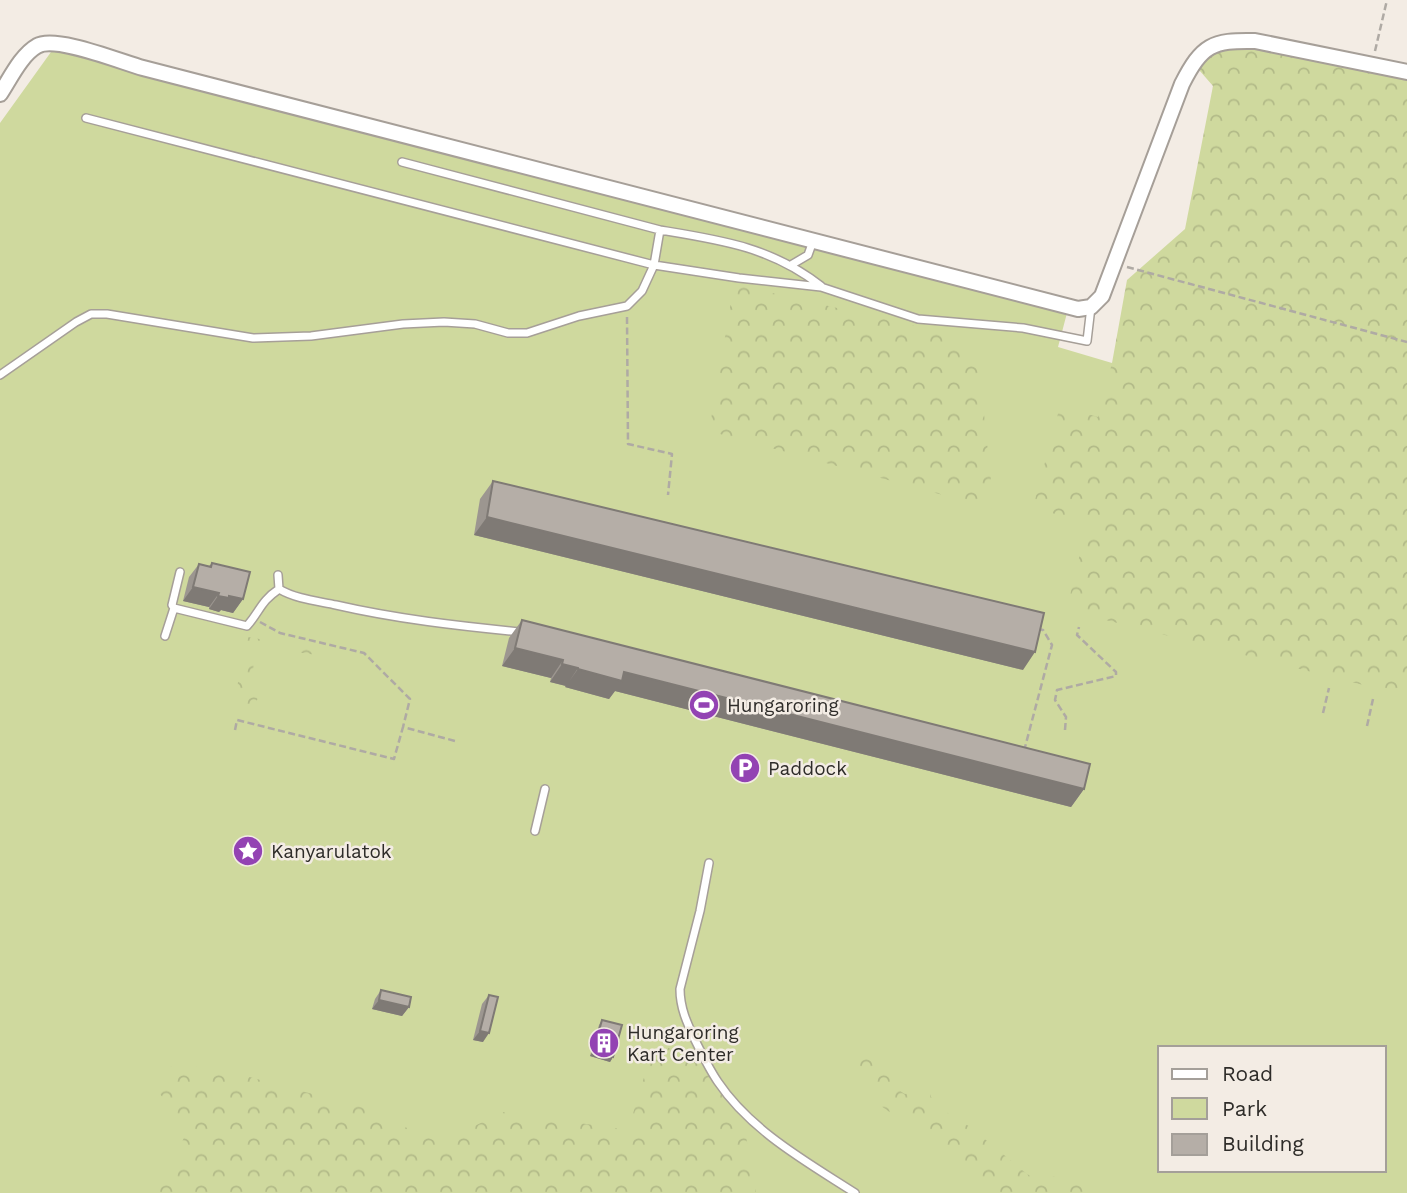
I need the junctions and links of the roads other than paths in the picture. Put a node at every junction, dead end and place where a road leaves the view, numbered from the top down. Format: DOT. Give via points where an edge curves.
graph roads {
  1 [pos="1407,72"];
  2 [pos="0,94"];
  3 [pos="86,118"];
  4 [pos="402,162"];
  5 [pos="660,230"];
  6 [pos="813,240"];
  7 [pos="654,265"];
  8 [pos="791,265"];
  9 [pos="821,287"];
  10 [pos="1091,307"];
  11 [pos="0,376"];
  12 [pos="180,572"];
  13 [pos="278,575"];
  14 [pos="279,589"];
  15 [pos="174,608"];
  16 [pos="530,633"];
  17 [pos="165,636"];
  18 [pos="545,789"];
  19 [pos="535,831"];
  20 [pos="709,863"];
  21 [pos="855,1193"];
  1 -- 10 [label="street" via="1255,41 1210,46 1193,63 1182,84 1102,296"];
  2 -- 6 [label="street" via="27,53 38,44 55,42"];
  3 -- 7 [label="lane"];
  4 -- 5 [label="lane"];
  5 -- 7 [label="lane"];
  5 -- 8 [label="lane" via="766,253"];
  6 -- 8 [label="lane" via="808,255"];
  6 -- 10 [label="street" via="1078,309"];
  7 -- 9 [label="lane"];
  7 -- 11 [label="lane" via="642,291 627,306 527,333 444,321 253,338 91,314"];
  8 -- 9 [label="lane"];
  9 -- 10 [label="lane" via="918,319 1023,328 1087,341"];
  12 -- 15 [label="lane"];
  13 -- 14 [label="lane"];
  14 -- 15 [label="lane" via="262,601 247,626"];
  14 -- 16 [label="lane" via="380,615"];
  15 -- 17 [label="lane"];
  18 -- 19 [label="lane"];
  20 -- 21 [label="lane" via="680,989 690,1029 717,1082 746,1116"];
}
